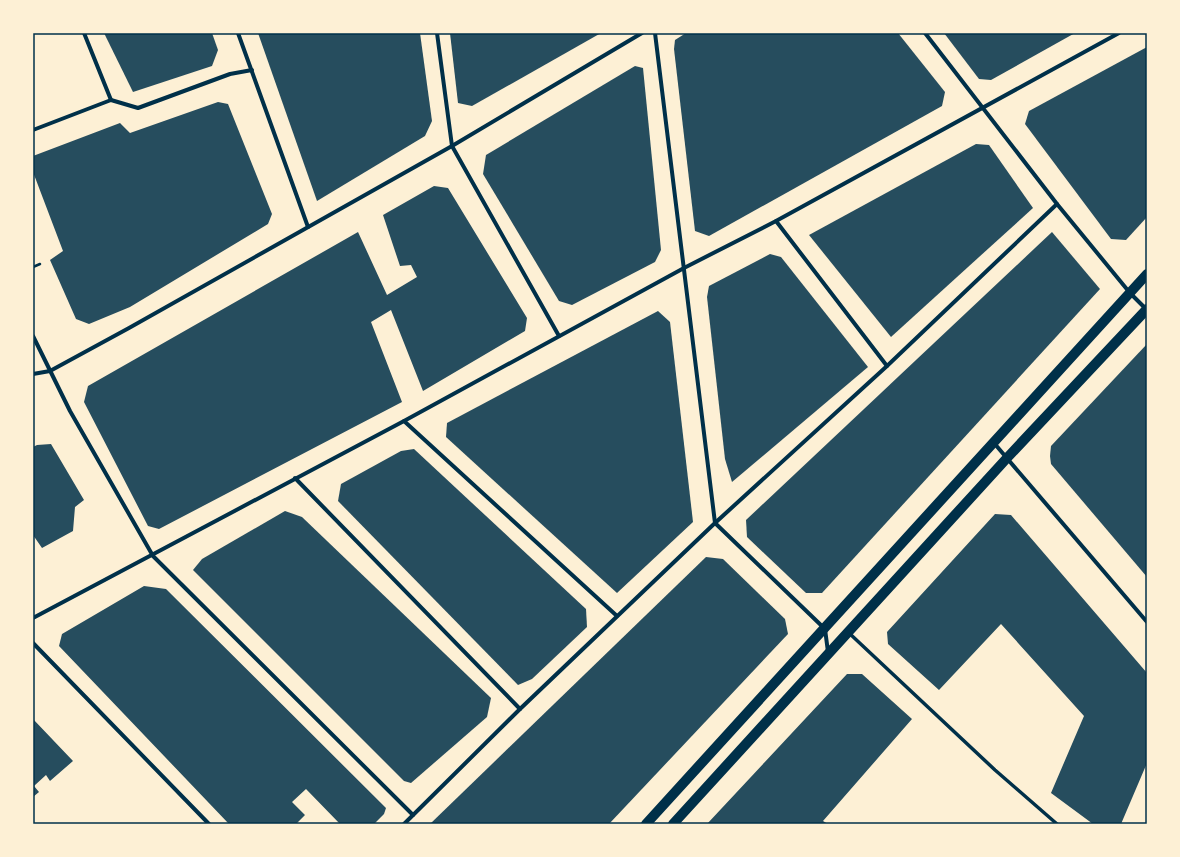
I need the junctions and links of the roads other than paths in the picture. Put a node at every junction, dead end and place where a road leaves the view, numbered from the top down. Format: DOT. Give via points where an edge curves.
graph roads {
  1 [pos="84,33"];
  2 [pos="238,33"];
  3 [pos="437,33"];
  4 [pos="642,33"];
  5 [pos="654,33"];
  6 [pos="925,33"];
  7 [pos="1119,33"];
  8 [pos="252,70"];
  9 [pos="111,100"];
  10 [pos="982,108"];
  11 [pos="33,130"];
  12 [pos="452,146"];
  13 [pos="1058,204"];
  14 [pos="776,221"];
  15 [pos="308,227"];
  16 [pos="684,268"];
  17 [pos="1147,274"];
  18 [pos="1130,293"];
  19 [pos="1147,309"];
  20 [pos="33,336"];
  21 [pos="560,336"];
  22 [pos="887,366"];
  23 [pos="50,371"];
  24 [pos="33,374"];
  25 [pos="404,421"];
  26 [pos="994,442"];
  27 [pos="1007,458"];
  28 [pos="295,478"];
  29 [pos="715,523"];
  30 [pos="152,555"];
  31 [pos="617,616"];
  32 [pos="33,618"];
  33 [pos="1147,622"];
  34 [pos="825,629"];
  35 [pos="848,632"];
  36 [pos="34,646"];
  37 [pos="828,655"];
  38 [pos="520,709"];
  39 [pos="413,815"];
  40 [pos="209,824"];
  41 [pos="404,824"];
  42 [pos="646,824"];
  43 [pos="673,824"];
  44 [pos="1057,824"];
  1 -- 9 [label="street"];
  2 -- 8 [label="street"];
  3 -- 12 [label="street"];
  4 -- 12 [label="street"];
  5 -- 16 [label="street"];
  6 -- 10 [label="street"];
  7 -- 10 [label="street"];
  8 -- 9 [label="street" via="230,74 138,108"];
  8 -- 15 [label="street"];
  9 -- 11 [label="street"];
  10 -- 13 [label="street"];
  10 -- 14 [label="street"];
  12 -- 15 [label="street"];
  12 -- 21 [label="street"];
  13 -- 18 [label="street"];
  13 -- 22 [label="street"];
  14 -- 16 [label="street"];
  14 -- 22 [label="street"];
  15 -- 23 [label="street"];
  16 -- 21 [label="street"];
  16 -- 29 [label="street"];
  17 -- 18 [label="main road"];
  18 -- 19 [label="street"];
  18 -- 26 [label="main road"];
  19 -- 27 [label="main road"];
  20 -- 23 [label="street"];
  21 -- 25 [label="street"];
  22 -- 29 [label="street"];
  23 -- 24 [label="street"];
  23 -- 30 [label="street"];
  25 -- 28 [label="street"];
  25 -- 31 [label="street"];
  26 -- 27 [label="street"];
  26 -- 34 [label="main road"];
  27 -- 33 [label="street"];
  27 -- 35 [label="main road"];
  28 -- 30 [label="street"];
  28 -- 38 [label="street"];
  29 -- 31 [label="street"];
  29 -- 34 [label="street"];
  30 -- 32 [label="street"];
  30 -- 39 [label="street"];
  31 -- 38 [label="street"];
  34 -- 37 [label="street"];
  34 -- 42 [label="main road"];
  35 -- 37 [label="main road"];
  35 -- 44 [label="street" via="994,770"];
  36 -- 40 [label="street"];
  37 -- 43 [label="main road"];
  38 -- 39 [label="street"];
  39 -- 41 [label="street"];
}
